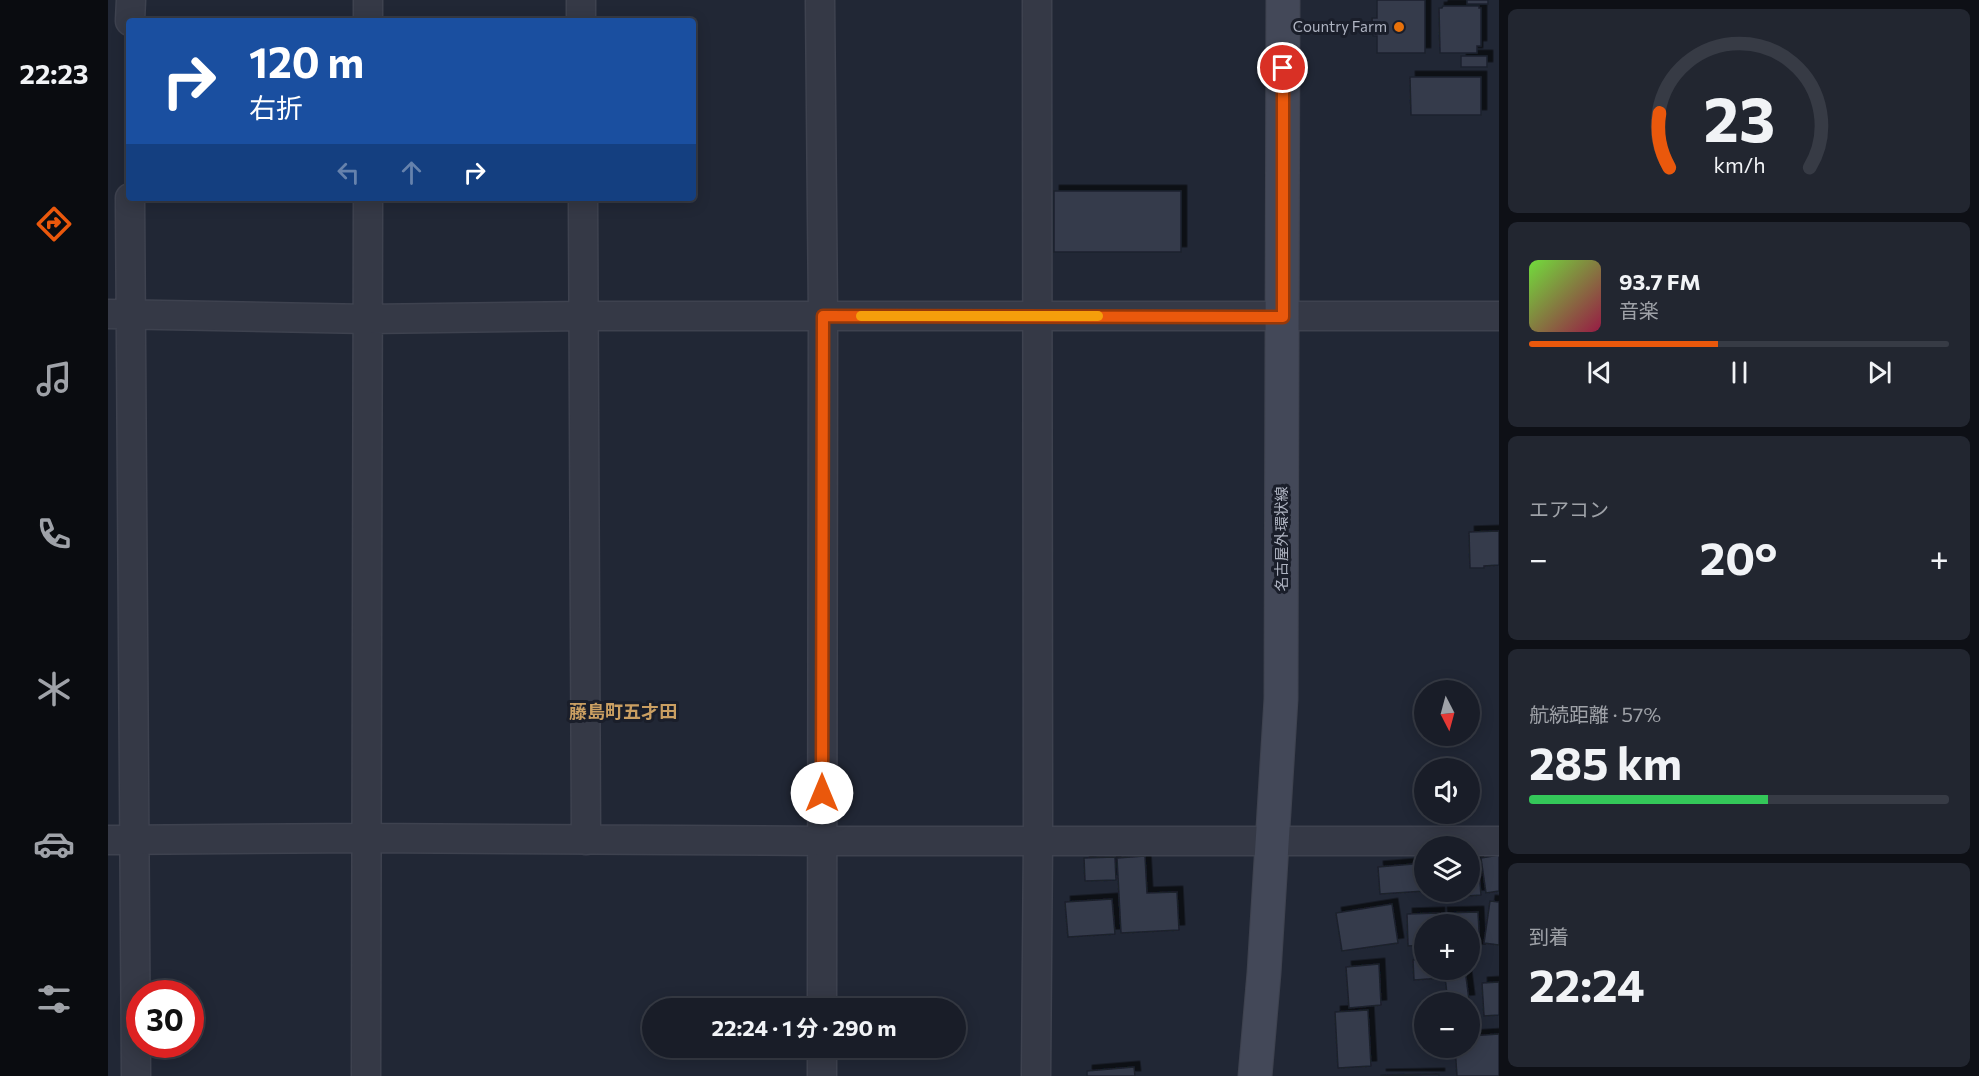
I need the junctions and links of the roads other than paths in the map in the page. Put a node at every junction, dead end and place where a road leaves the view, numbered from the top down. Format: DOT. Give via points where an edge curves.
graph roads {
  1 [pos="130,0"];
  2 [pos="368,0"];
  3 [pos="581,0"];
  4 [pos="820,0"];
  5 [pos="1037,0"];
  6 [pos="1283,0"];
  7 [pos="130,18"];
  8 [pos="368,18"];
  9 [pos="581,18"];
  10 [pos="130,201"];
  11 [pos="368,201"];
  12 [pos="583,201"];
  13 [pos="119,314"];
  14 [pos="584,316"];
  15 [pos="823,316"];
  16 [pos="1036,316"];
  17 [pos="1499,316"];
  18 [pos="1283,317"];
  19 [pos="368,319"];
  20 [pos="366,838"];
  21 [pos="121,840"];
  22 [pos="586,840"];
  23 [pos="1038,840"];
  24 [pos="822,841"];
  25 [pos="1499,841"];
  26 [pos="1272,842"];
  27 [pos="822,998"];
  28 [pos="822,1058"];
  29 [pos="136,1076"];
  30 [pos="366,1076"];
  31 [pos="822,1076"];
  32 [pos="1036,1076"];
  33 [pos="1254,1076"];
  1 -- 7 [label="street"];
  2 -- 8 [label="street"];
  3 -- 9 [label="street"];
  4 -- 15 [label="street"];
  5 -- 16 [label="street"];
  6 -- 18 [label="main road, 名古屋外環状線"];
  10 -- 13 [label="street"];
  11 -- 19 [label="street"];
  12 -- 14 [label="street"];
  13 -- 19 [label="street"];
  13 -- 21 [label="street"];
  14 -- 15 [label="street"];
  14 -- 19 [label="street"];
  14 -- 22 [label="street"];
  15 -- 16 [label="street"];
  15 -- 24 [label="street"];
  16 -- 18 [label="street"];
  16 -- 23 [label="street"];
  17 -- 18 [label="street"];
  18 -- 26 [label="main road, 名古屋外環状線" via="1281,699"];
  19 -- 20 [label="street"];
  20 -- 21 [label="street"];
  20 -- 22 [label="street"];
  20 -- 30 [label="street"];
  21 -- 29 [label="street"];
  22 -- 24 [label="street"];
  23 -- 24 [label="street"];
  23 -- 26 [label="street"];
  23 -- 32 [label="street"];
  24 -- 27 [label="street"];
  25 -- 26 [label="street"];
  26 -- 33 [label="main road, 名古屋外環状線"];
  28 -- 31 [label="street"];
}
